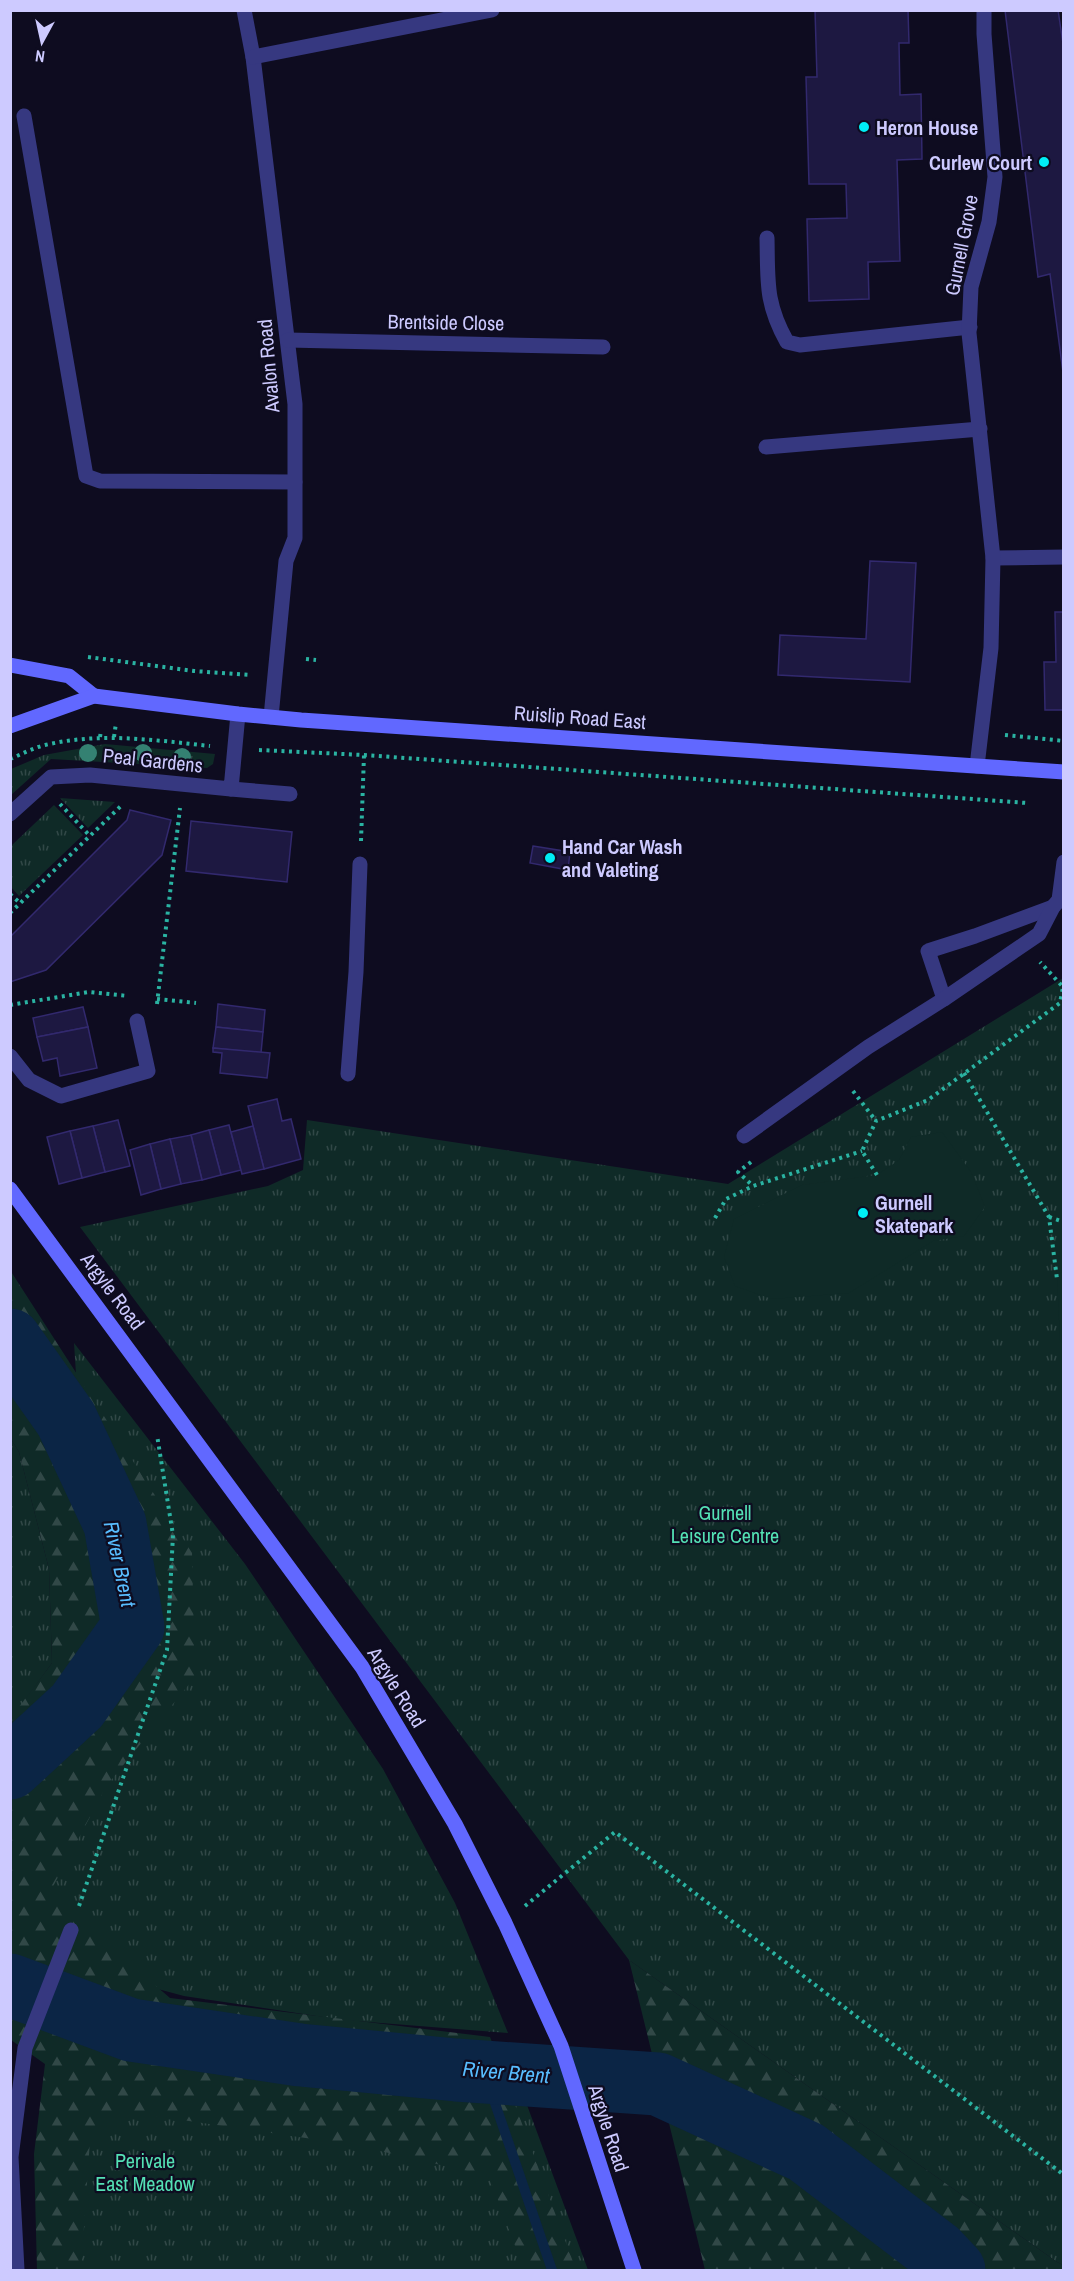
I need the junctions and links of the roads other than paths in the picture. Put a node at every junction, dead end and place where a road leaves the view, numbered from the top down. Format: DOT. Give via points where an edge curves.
graph roads {
  1 [pos="244,10"];
  2 [pos="492,10"];
  3 [pos="984,10"];
  4 [pos="253,57"];
  5 [pos="24,116"];
  6 [pos="767,238"];
  7 [pos="970,327"];
  8 [pos="288,340"];
  9 [pos="603,347"];
  10 [pos="980,429"];
  11 [pos="766,447"];
  12 [pos="295,482"];
  13 [pos="1064,557"];
  14 [pos="993,558"];
  15 [pos="10,665"];
  16 [pos="94,696"];
  17 [pos="238,714"];
  18 [pos="271,717"];
  19 [pos="10,726"];
  20 [pos="977,766"];
  21 [pos="1064,772"];
  22 [pos="231,789"];
  23 [pos="290,794"];
  24 [pos="10,814"];
  25 [pos="1064,862"];
  26 [pos="360,864"];
  27 [pos="1053,907"];
  28 [pos="944,999"];
  29 [pos="137,1021"];
  30 [pos="10,1056"];
  31 [pos="348,1074"];
  32 [pos="744,1136"];
  33 [pos="10,1189"];
  34 [pos="71,1930"];
  35 [pos="11,2157"];
  36 [pos="17,2271"];
  37 [pos="634,2271"];
  1 -- 4 [label="street, Avalon Road"];
  2 -- 4 [label="street"];
  3 -- 7 [label="street, Gurnell Grove" via="995,177 989,222 971,288"];
  4 -- 8 [label="street, Avalon Road"];
  5 -- 12 [label="street" via="86,476 100,481"];
  6 -- 7 [label="street" via="768,295 787,342 800,345"];
  7 -- 10 [label="street, Gurnell Grove"];
  8 -- 9 [label="street, Brentside Close"];
  8 -- 12 [label="street, Avalon Road" via="295,404"];
  10 -- 11 [label="street"];
  10 -- 14 [label="street, Gurnell Grove"];
  12 -- 18 [label="street, Avalon Road" via="295,538 286,561"];
  13 -- 14 [label="street"];
  14 -- 20 [label="street, Gurnell Grove" via="991,648"];
  15 -- 16 [label="main road" via="69,676"];
  16 -- 17 [label="main road, Ruislip Road East"];
  16 -- 19 [label="main road, Ruislip Road East"];
  17 -- 18 [label="main road, Ruislip Road East"];
  17 -- 22 [label="street"];
  18 -- 20 [label="main road, Ruislip Road East"];
  20 -- 21 [label="main road, Ruislip Road East"];
  22 -- 23 [label="street, Peal Gardens"];
  22 -- 24 [label="street, Peal Gardens" via="90,775 51,777"];
  25 -- 27 [label="street" via="1059,900"];
  26 -- 31 [label="street"];
  27 -- 28 [label="street" via="1039,934"];
  27 -- 28 [label="street" via="928,951"];
  28 -- 32 [label="street" via="868,1047"];
  29 -- 30 [label="street" via="148,1071 72,1093 61,1096 29,1080"];
  33 -- 37 [label="main road, Argyle Road" via="362,1667 455,1824 561,2046"];
  34 -- 35 [label="street" via="25,2048"];
  35 -- 36 [label="street"];
}
